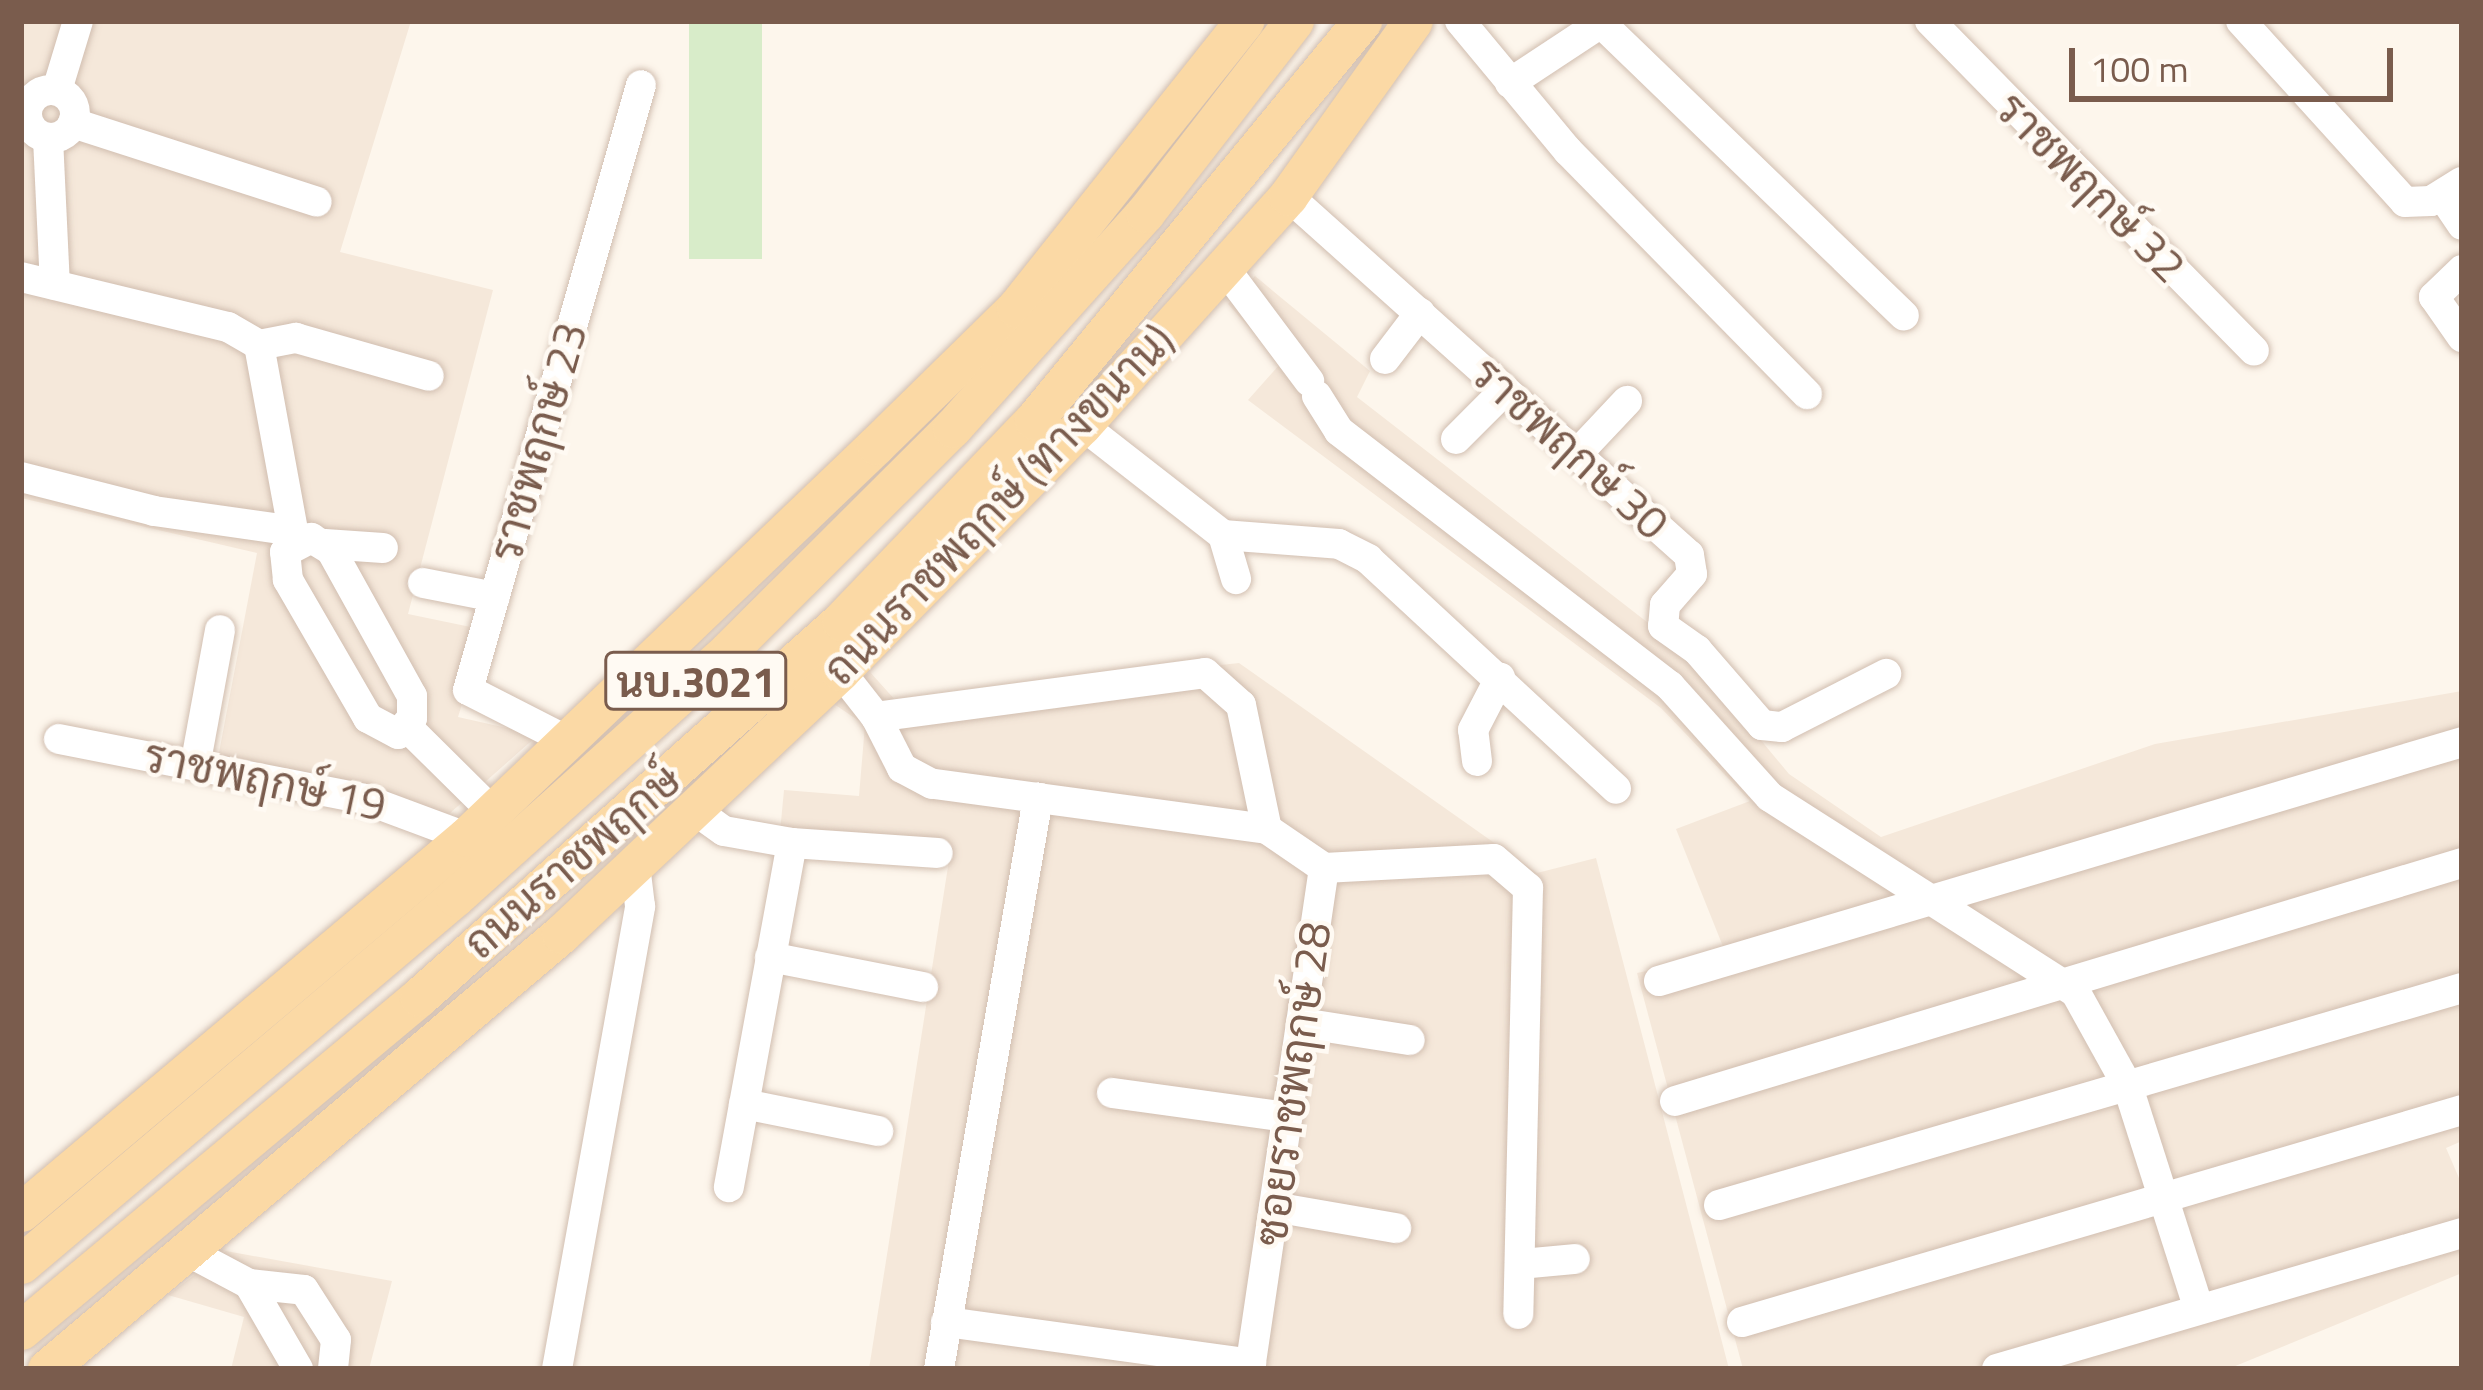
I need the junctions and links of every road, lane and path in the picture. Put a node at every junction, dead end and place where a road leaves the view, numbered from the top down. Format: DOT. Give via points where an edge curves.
graph roads {
  1 [pos="78,21"];
  2 [pos="1244,21"];
  3 [pos="1271,21"];
  4 [pos="1294,21"];
  5 [pos="1362,21"];
  6 [pos="1388,21"];
  7 [pos="1413,21"];
  8 [pos="1460,21"];
  9 [pos="1930,21"];
  10 [pos="2241,21"];
  11 [pos="1510,83"];
  12 [pos="641,85"];
  13 [pos="56,90"];
  14 [pos="24,106"];
  15 [pos="61,131"];
  16 [pos="2452,189"];
  17 [pos="1288,196"];
  18 [pos="317,202"];
  19 [pos="2462,225"];
  20 [pos="1223,266"];
  21 [pos="2462,270"];
  22 [pos="21,277"];
  23 [pos="55,285"];
  24 [pos="1040,296"];
  25 [pos="1420,313"];
  26 [pos="1904,316"];
  27 [pos="2462,338"];
  28 [pos="259,345"];
  29 [pos="2254,350"];
  30 [pos="1385,358"];
  31 [pos="429,376"];
  32 [pos="1505,390"];
  33 [pos="1808,394"];
  34 [pos="1627,401"];
  35 [pos="1082,425"];
  36 [pos="1456,439"];
  37 [pos="1577,454"];
  38 [pos="21,477"];
  39 [pos="1222,535"];
  40 [pos="302,538"];
  41 [pos="383,548"];
  42 [pos="915,560"];
  43 [pos="1236,579"];
  44 [pos="423,583"];
  45 [pos="494,597"];
  46 [pos="220,630"];
  47 [pos="834,663"];
  48 [pos="1886,674"];
  49 [pos="1500,678"];
  50 [pos="876,717"];
  51 [pos="408,728"];
  52 [pos="59,739"];
  53 [pos="632,740"];
  54 [pos="568,741"];
  55 [pos="2462,742"];
  56 [pos="196,761"];
  57 [pos="1477,761"];
  58 [pos="1616,789"];
  59 [pos="1038,798"];
  60 [pos="705,802"];
  61 [pos="479,824"];
  62 [pos="1267,829"];
  63 [pos="792,843"];
  64 [pos="938,854"];
  65 [pos="2462,863"];
  66 [pos="635,867"];
  67 [pos="1324,868"];
  68 [pos="1939,899"];
  69 [pos="770,957"];
  70 [pos="1659,981"];
  71 [pos="2065,983"];
  72 [pos="923,987"];
  73 [pos="2462,988"];
  74 [pos="1301,1023"];
  75 [pos="1410,1040"];
  76 [pos="2128,1087"];
  77 [pos="1112,1093"];
  78 [pos="1675,1100"];
  79 [pos="744,1104"];
  80 [pos="2462,1111"];
  81 [pos="1287,1117"];
  82 [pos="878,1131"];
  83 [pos="729,1187"];
  84 [pos="2167,1195"];
  85 [pos="1719,1205"];
  86 [pos="1274,1207"];
  87 [pos="21,1212"];
  88 [pos="1396,1228"];
  89 [pos="2462,1233"];
  90 [pos="1575,1259"];
  91 [pos="174,1260"];
  92 [pos="21,1264"];
  93 [pos="1521,1264"];
  94 [pos="249,1284"];
  95 [pos="2198,1307"];
  96 [pos="1518,1314"];
  97 [pos="946,1322"];
  98 [pos="1742,1322"];
  99 [pos="21,1330"];
  100 [pos="21,1342"];
  101 [pos="1251,1367"];
  102 [pos="47,1369"];
  103 [pos="298,1369"];
  104 [pos="333,1369"];
  105 [pos="557,1369"];
  106 [pos="939,1369"];
  107 [pos="1997,1369"];
  1 -- 13 [label="street"];
  2 -- 24 [label="main road, นบ.3021"];
  3 -- 24 [label="main road"];
  4 -- 53 [label="main road, ถนนราชพฤกษ์ / นบ.3021" via="1145,213 952,428"];
  5 -- 42 [label="main road, ถนนราชพฤกษ์ / นบ.3021" via="1173,259"];
  6 -- 42 [label="main road" via="1165,302"];
  7 -- 17 [label="main road, ถนนราชพฤกษ์ (ทางขนาน) / นบ.3021"];
  8 -- 11 [label="street"];
  9 -- 29 [label="street, ราชพฤกษ์ 32"];
  10 -- 16 [label="street" via="2405,202"];
  11 -- 26 [label="street" via="1601,23"];
  11 -- 33 [label="street"];
  12 -- 45 [label="street, ราชพฤกษ์ 23"];
  13 -- 14 [label="street"];
  13 -- 15 [label="street" via="73,103"];
  14 -- 15 [label="street" via="33,131"];
  15 -- 18 [label="street"];
  15 -- 23 [label="street"];
  16 -- 19 [label="street"];
  17 -- 20 [label="main road, ถนนราชพฤกษ์ (ทางขนาน) / นบ.3021"];
  17 -- 25 [label="street, ราชพฤกษ์ 30"];
  20 -- 35 [label="main road, ถนนราชพฤกษ์ (ทางขนาน) / นบ.3021"];
  20 -- 68 [label="street" via="1339,431 1670,686 1770,796"];
  21 -- 27 [label="street" via="2434,297"];
  22 -- 23 [label="street"];
  23 -- 28 [label="street" via="228,327"];
  24 -- 53 [label="main road" via="936,416 658,694"];
  24 -- 54 [label="main road, นบ.3021"];
  25 -- 30 [label="street"];
  25 -- 32 [label="street, ราชพฤกษ์ 30"];
  28 -- 31 [label="street" via="296,338"];
  28 -- 40 [label="street"];
  32 -- 36 [label="street"];
  32 -- 37 [label="street, ราชพฤกษ์ 30"];
  34 -- 37 [label="street"];
  35 -- 39 [label="street"];
  35 -- 47 [label="main road, ถนนราชพฤกษ์ (ทางขนาน) / นบ.3021"];
  37 -- 48 [label="street, ราชพฤกษ์ 30" via="1689,555 1692,574 1665,605 1663,626 1697,650 1762,725 1782,727"];
  38 -- 40 [label="street"];
  39 -- 43 [label="street"];
  39 -- 49 [label="street" via="1352,548"];
  40 -- 41 [label="street"];
  40 -- 51 [label="street" via="412,696"];
  40 -- 51 [label="street" via="283,560 288,580 368,718 387,733"];
  42 -- 47 [label="main road"];
  42 -- 99 [label="main road, ถนนราชพฤกษ์ / นบ.3021" via="550,883"];
  44 -- 45 [label="street"];
  45 -- 54 [label="street, ราชพฤกษ์ 23" via="468,690"];
  46 -- 56 [label="street"];
  47 -- 50 [label="street, ซอยราชพฤกษ์ 28"];
  47 -- 60 [label="main road, ถนนราชพฤกษ์ (ทางขนาน) / นบ.3021"];
  49 -- 57 [label="street" via="1473,730"];
  49 -- 58 [label="street"];
  50 -- 59 [label="street, ซอยราชพฤกษ์ 28" via="893,758 917,779"];
  50 -- 62 [label="street" via="1219,677 1241,706"];
  51 -- 61 [label="street"];
  52 -- 56 [label="street, ราชพฤกษ์ 19"];
  53 -- 92 [label="main road, ถนนราชพฤกษ์ / นบ.3021"];
  54 -- 61 [label="main road, นบ.3021"];
  55 -- 68 [label="street"];
  56 -- 61 [label="street, ราชพฤกษ์ 19"];
  59 -- 62 [label="street, ซอยราชพฤกษ์ 28"];
  59 -- 97 [label="street"];
  60 -- 63 [label="street" via="724,831"];
  60 -- 66 [label="main road, ถนนราชพฤกษ์ (ทางขนาน) / นบ.3021"];
  61 -- 87 [label="main road, นบ.3021"];
  62 -- 67 [label="street, ซอยราชพฤกษ์ 28"];
  63 -- 64 [label="street"];
  63 -- 69 [label="street"];
  65 -- 71 [label="street"];
  66 -- 91 [label="main road, ถนนราชพฤกษ์ (ทางขนาน) / นบ.3021"];
  66 -- 105 [label="street" via="640,906"];
  67 -- 74 [label="street, ซอยราชพฤกษ์ 28"];
  67 -- 93 [label="street" via="1494,859 1528,888"];
  68 -- 70 [label="street"];
  68 -- 71 [label="street"];
  69 -- 72 [label="street"];
  69 -- 79 [label="street"];
  71 -- 76 [label="street"];
  71 -- 78 [label="street"];
  73 -- 76 [label="street"];
  74 -- 75 [label="street"];
  74 -- 81 [label="street, ซอยราชพฤกษ์ 28"];
  76 -- 84 [label="street"];
  76 -- 85 [label="street"];
  77 -- 81 [label="street"];
  79 -- 82 [label="street"];
  79 -- 83 [label="street"];
  80 -- 84 [label="street"];
  81 -- 86 [label="street, ซอยราชพฤกษ์ 28"];
  84 -- 95 [label="street"];
  84 -- 98 [label="street"];
  86 -- 88 [label="street"];
  86 -- 101 [label="street, ซอยราชพฤกษ์ 28"];
  89 -- 95 [label="street"];
  90 -- 93 [label="street"];
  91 -- 94 [label="street"];
  91 -- 100 [label="main road"];
  91 -- 102 [label="main road, ถนนราชพฤกษ์ (ทางขนาน) / นบ.3021"];
  93 -- 96 [label="street"];
  94 -- 103 [label="street"];
  94 -- 104 [label="street" via="304,1290 320,1305 336,1340"];
  95 -- 107 [label="street"];
  97 -- 101 [label="street"];
  97 -- 106 [label="street"];
}
